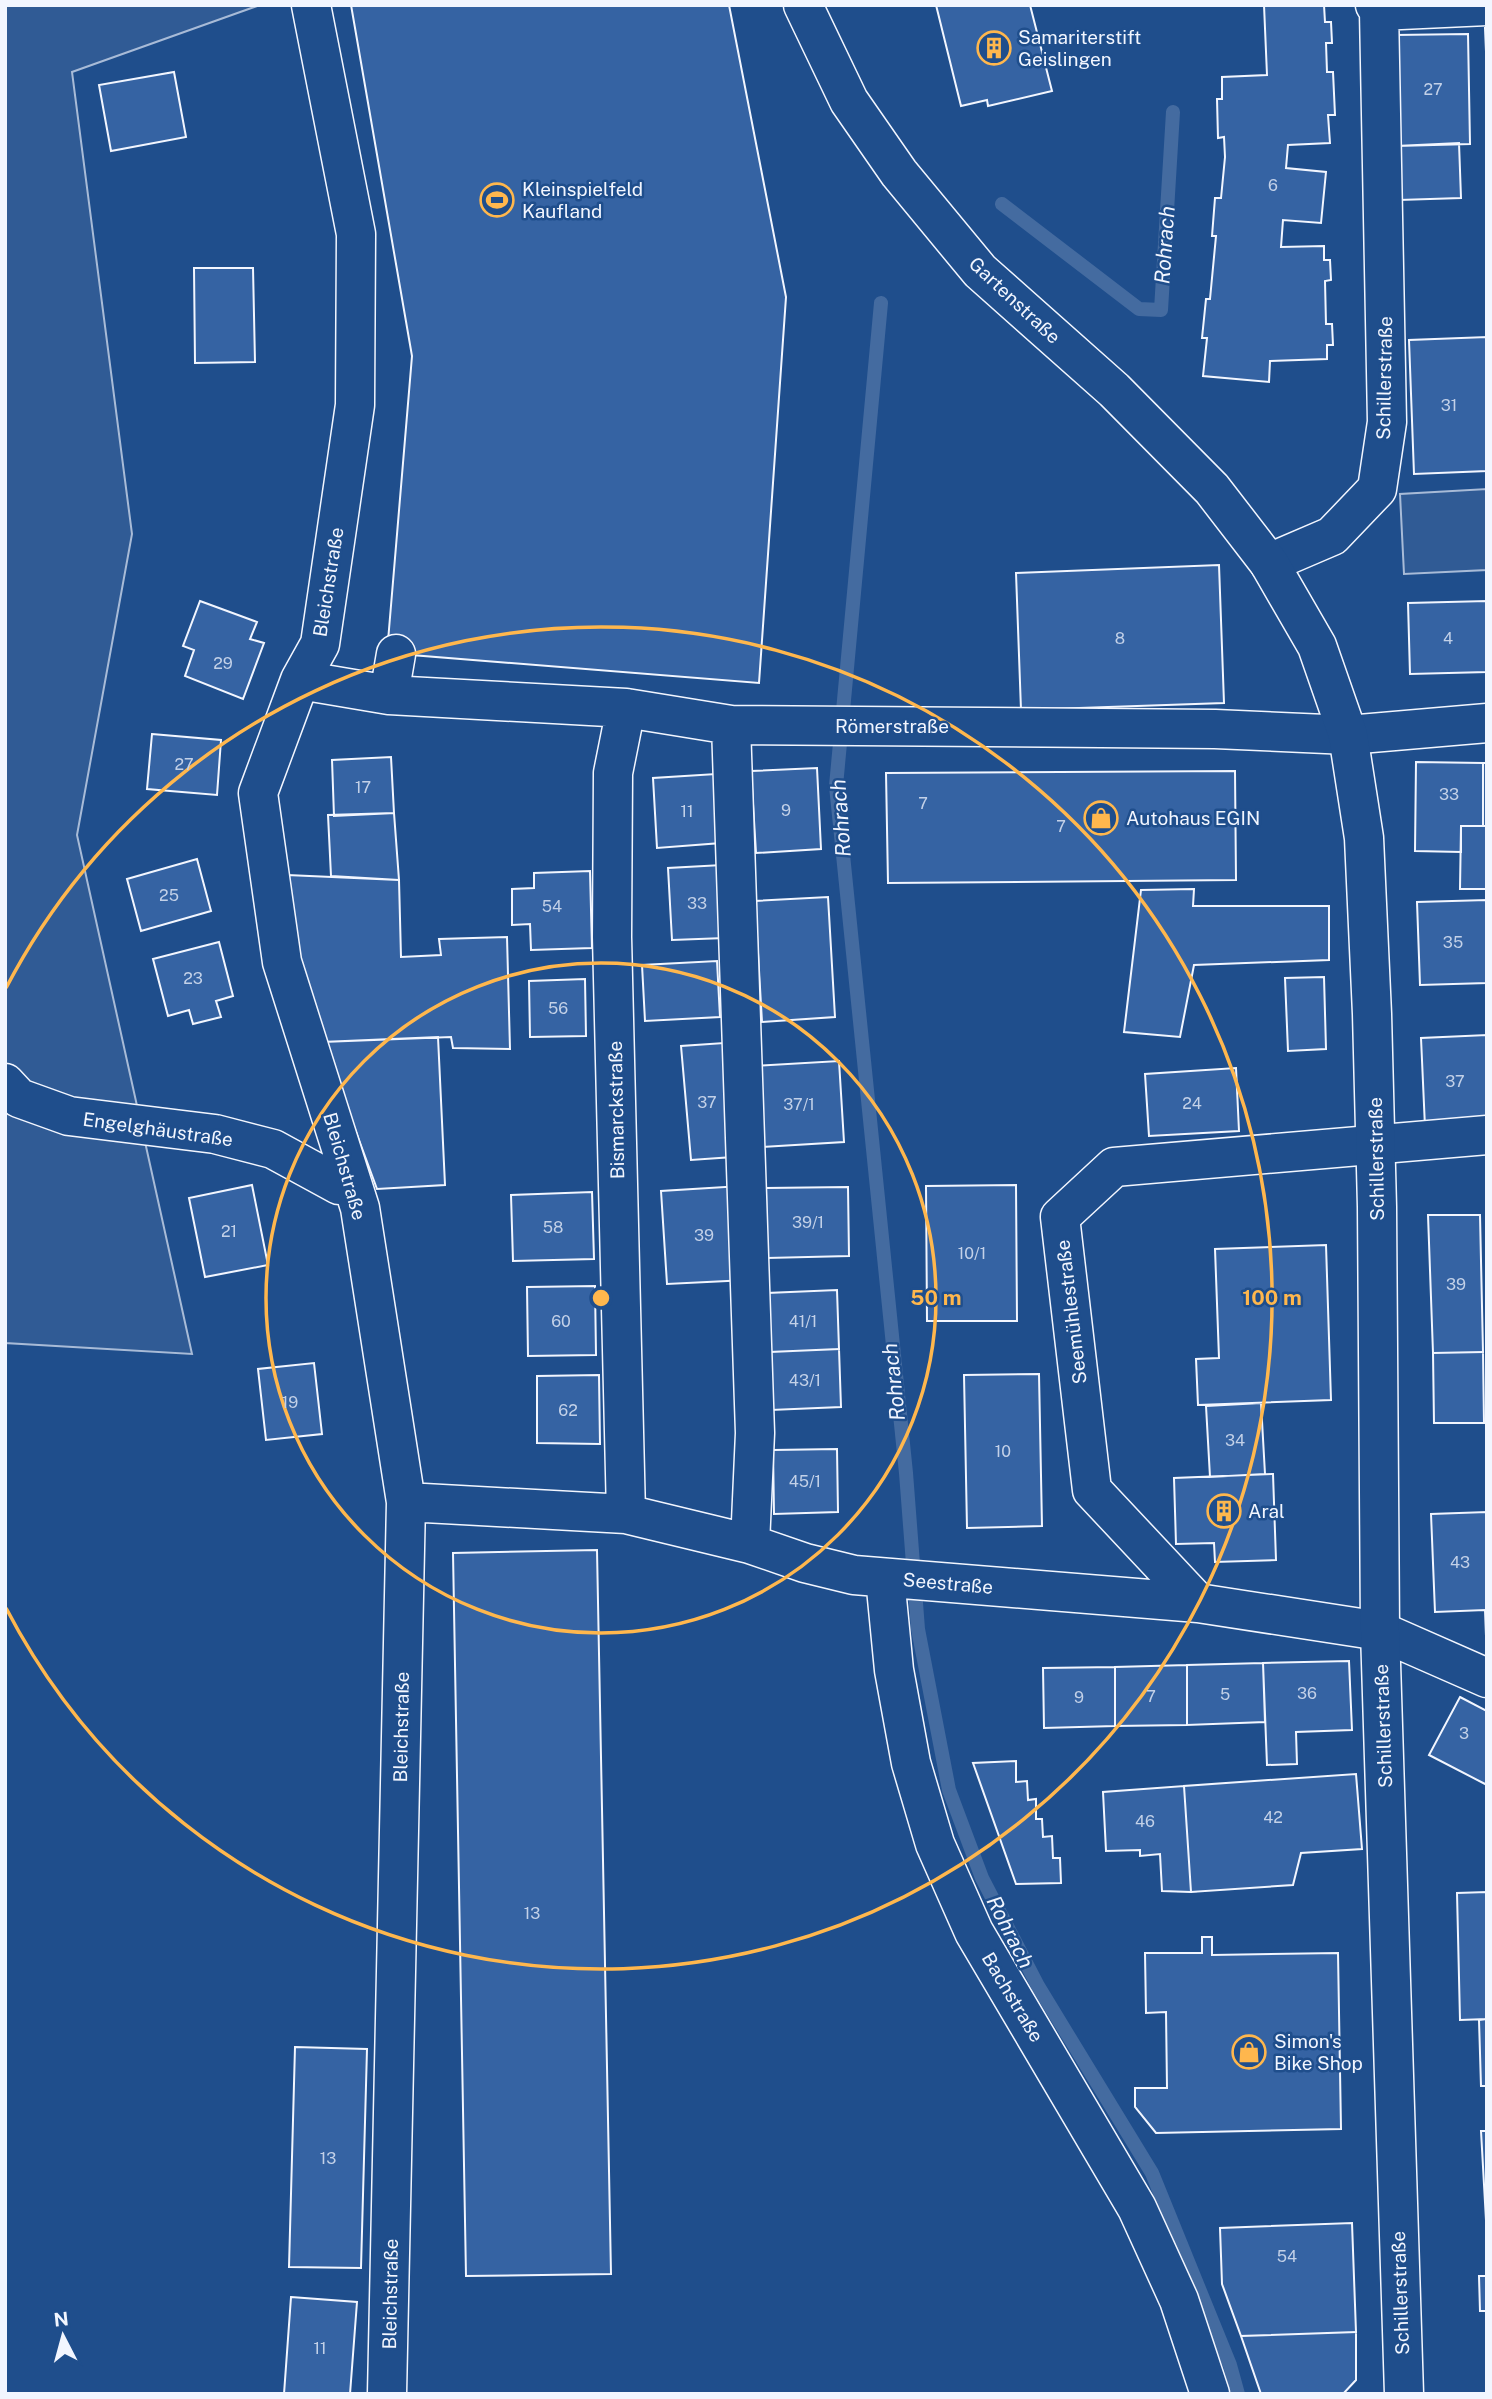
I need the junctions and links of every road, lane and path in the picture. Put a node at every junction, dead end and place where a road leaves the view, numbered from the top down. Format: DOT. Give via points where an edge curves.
graph roads {
  1 [pos="311,5"];
  2 [pos="803,5"];
  3 [pos="1487,6"];
  4 [pos="1377,8"];
  5 [pos="1269,563"];
  6 [pos="396,654"];
  7 [pos="300,680"];
  8 [pos="389,695"];
  9 [pos="626,708"];
  10 [pos="1487,723"];
  11 [pos="731,725"];
  12 [pos="1348,735"];
  13 [pos="5,1083"];
  14 [pos="1487,1135"];
  15 [pos="1376,1144"];
  16 [pos="352,1184"];
  17 [pos="406,1502"];
  18 [pos="626,1514"];
  19 [pos="750,1544"];
  20 [pos="892,1578"];
  21 [pos="1198,1603"];
  22 [pos="1380,1631"];
  23 [pos="1487,1678"];
  24 [pos="387,2394"];
  25 [pos="1210,2394"];
  26 [pos="1404,2394"];
  1 -- 7 [label="street, Bleichstraße" via="356,234 355,405 320,644"];
  2 -- 5 [label="street, Gartenstraße" via="849,101 899,173 980,271 1114,390 1202,480"];
  3 -- 4 [label="street"];
  4 -- 5 [label="street, Schillerstraße" via="1387,422 1377,489 1332,536"];
  5 -- 12 [label="street, Schillerstraße" via="1317,646"];
  6 -- 8 [label="street"];
  7 -- 8 [label="street, Römerstraße"];
  7 -- 16 [label="street, Bleichstraße" via="258,793 282,962"];
  8 -- 9 [label="street, Römerstraße"];
  9 -- 11 [label="street, Römerstraße"];
  9 -- 18 [label="street, Bismarckstraße" via="613,773 612,937"];
  10 -- 12 [label="street, Römerstraße"];
  11 -- 12 [label="street, Römerstraße" via="1215,729"];
  11 -- 19 [label="street" via="755,1433"];
  12 -- 15 [label="street, Schillerstraße" via="1364,838"];
  13 -- 16 [label="street, Engelghäustraße" via="19,1098 69,1116 215,1134 273,1149 339,1185"];
  14 -- 15 [label="street, Seemühlestraße"];
  15 -- 21 [label="street, Seemühlestraße" via="1114,1167 1060,1217 1092,1490"];
  15 -- 22 [label="street, Schillerstraße"];
  16 -- 17 [label="street, Bleichstraße" via="360,1208"];
  17 -- 18 [label="street, Seestraße"];
  17 -- 24 [label="street, Bleichstraße"];
  18 -- 19 [label="street, Seestraße"];
  19 -- 20 [label="street, Seestraße" via="854,1575"];
  20 -- 21 [label="street, Seestraße"];
  20 -- 25 [label="street, Bachstraße" via="888,1619 899,1697 911,1763 935,1844 974,1932 1137,2208 1179,2300"];
  21 -- 22 [label="street, Seestraße"];
  22 -- 23 [label="street, Seestraße"];
  22 -- 26 [label="street, Schillerstraße"];
}
